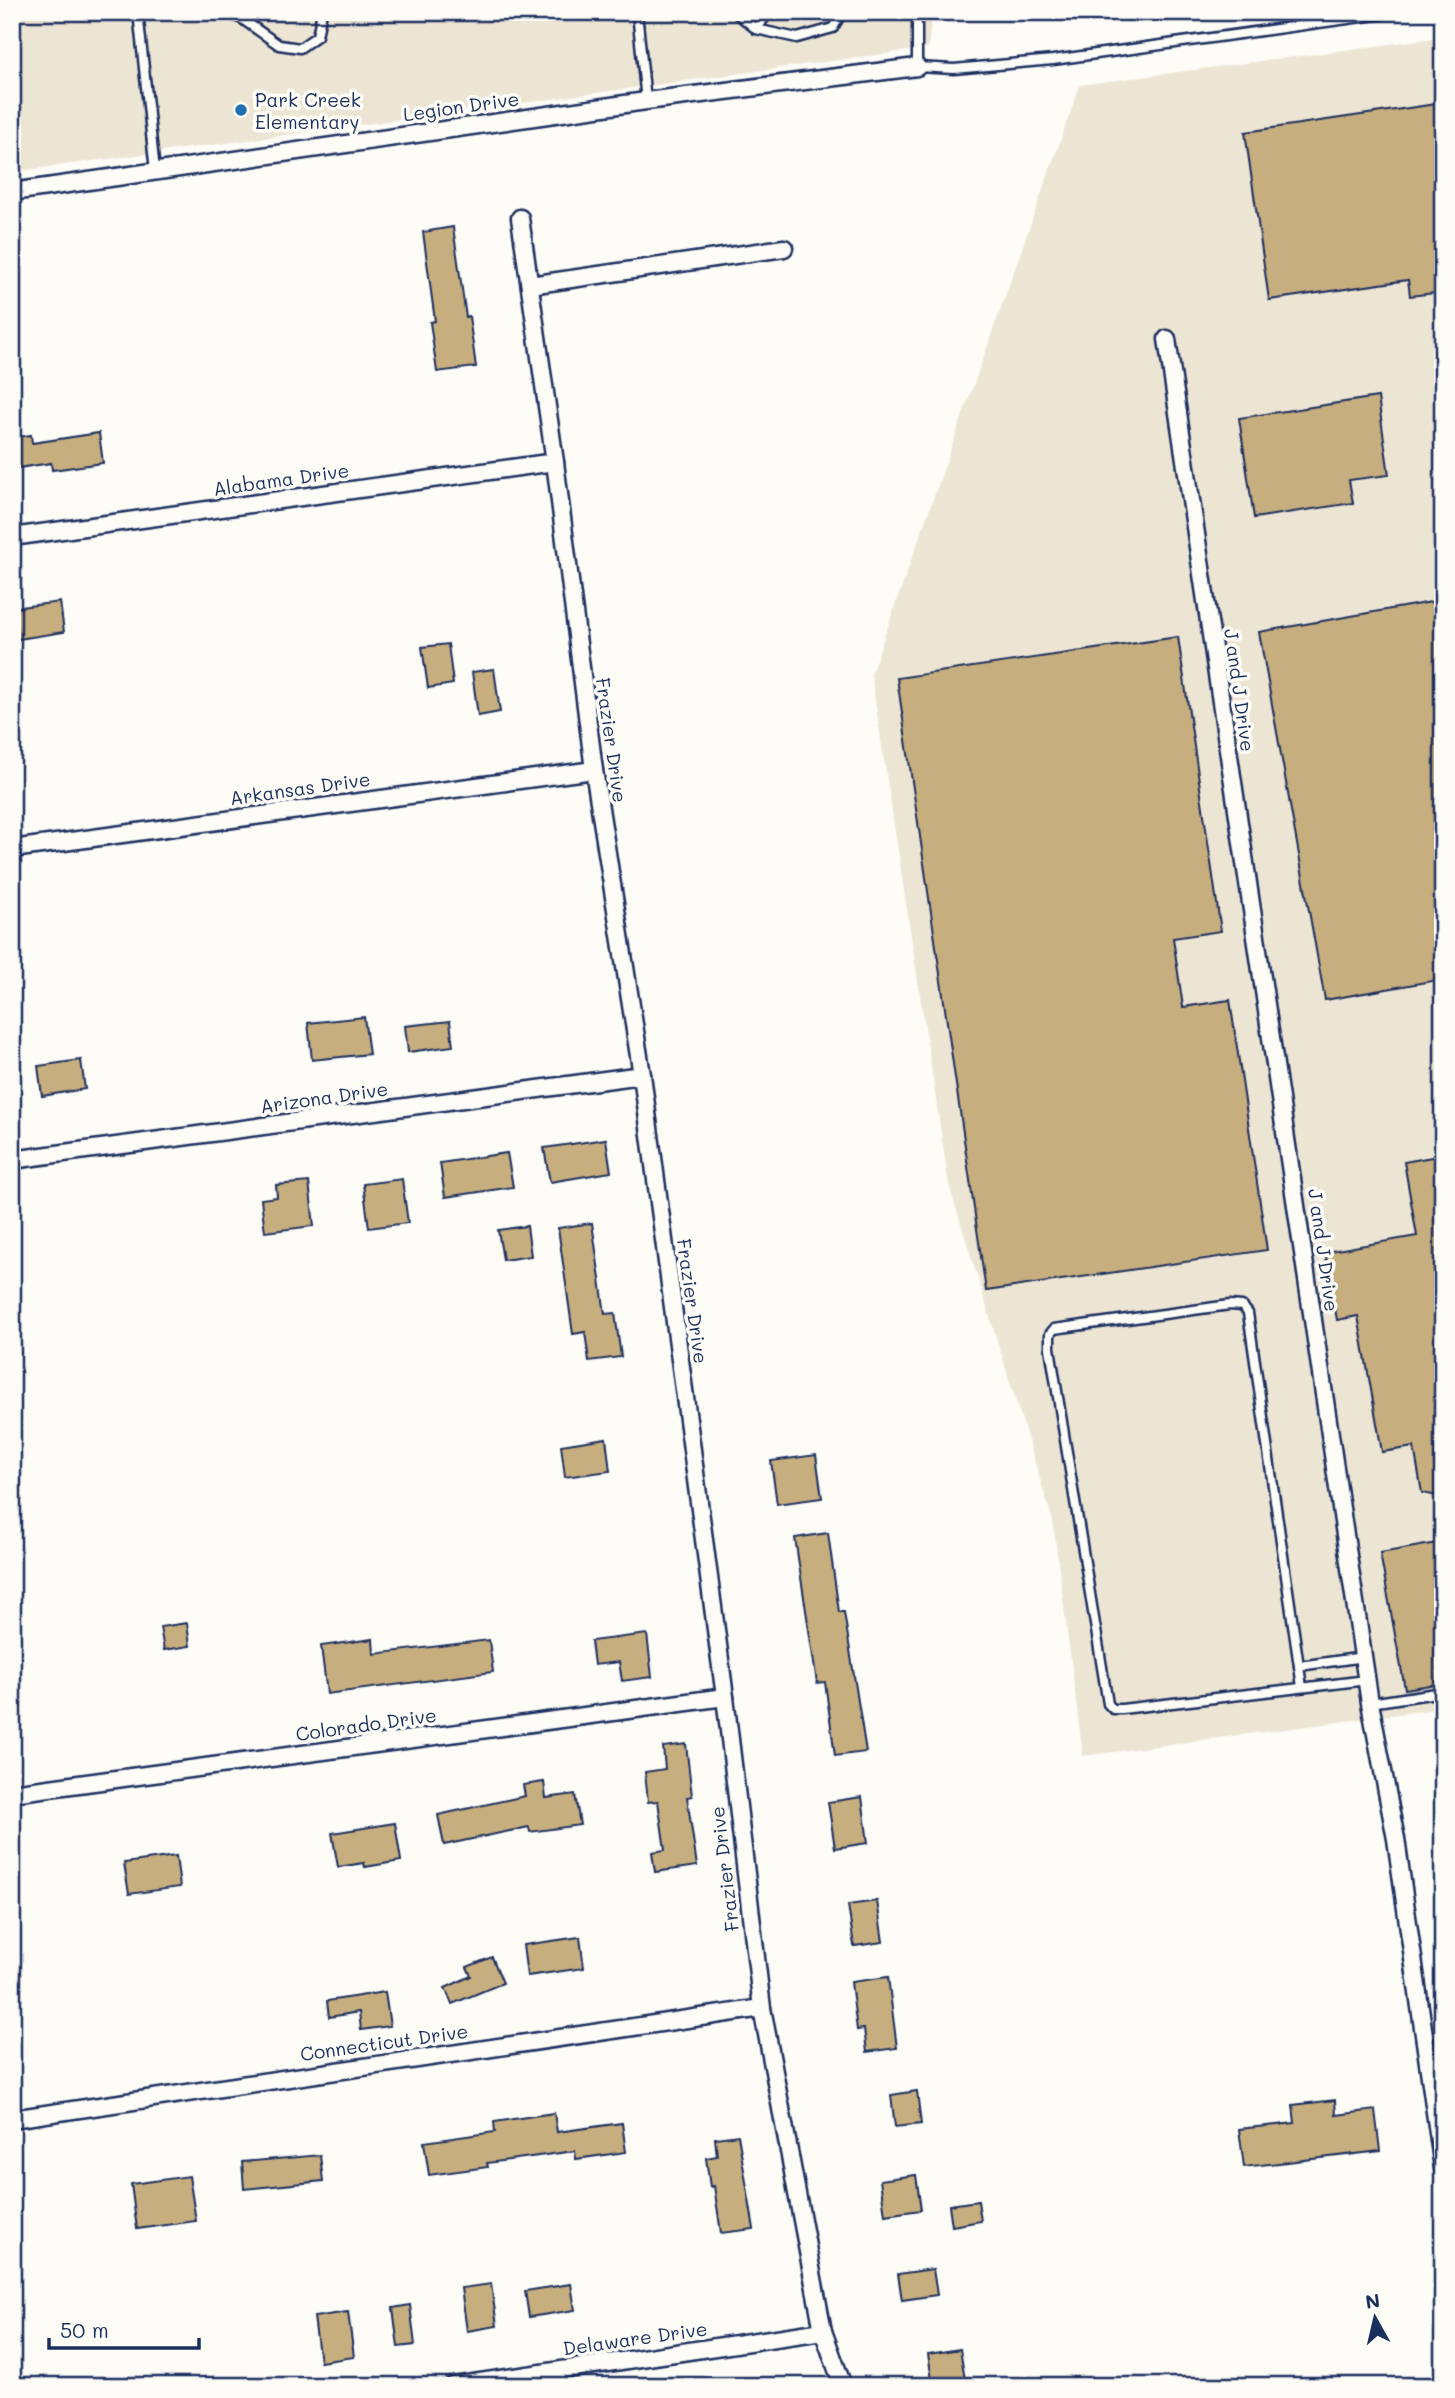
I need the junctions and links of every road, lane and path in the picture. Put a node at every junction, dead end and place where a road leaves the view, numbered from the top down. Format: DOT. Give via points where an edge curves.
graph roads {
  1 [pos="138,12"];
  2 [pos="225,12"];
  3 [pos="322,12"];
  4 [pos="637,12"];
  5 [pos="735,12"];
  6 [pos="769,12"];
  7 [pos="842,12"];
  8 [pos="917,12"];
  9 [pos="1398,12"];
  10 [pos="756,29"];
  11 [pos="917,66"];
  12 [pos="646,101"];
  13 [pos="155,171"];
  14 [pos="12,192"];
  15 [pos="520,218"];
  16 [pos="784,248"];
  17 [pos="530,285"];
  18 [pos="1167,339"];
  19 [pos="555,462"];
  20 [pos="12,537"];
  21 [pos="594,770"];
  22 [pos="12,849"];
  23 [pos="642,1075"];
  24 [pos="12,1160"];
  25 [pos="1364,1657"];
  26 [pos="1299,1666"];
  27 [pos="1367,1680"];
  28 [pos="1302,1687"];
  29 [pos="1443,1692"];
  30 [pos="725,1697"];
  31 [pos="1370,1703"];
  32 [pos="12,1793"];
  33 [pos="762,2008"];
  34 [pos="12,2119"];
  35 [pos="1443,2168"];
  36 [pos="823,2331"];
  37 [pos="527,2381"];
  38 [pos="453,2386"];
  39 [pos="843,2386"];
  1 -- 13 [label="lane"];
  2 -- 3 [label="lane" via="279,45 300,48 317,36"];
  4 -- 12 [label="lane"];
  5 -- 10 [label="lane"];
  6 -- 10 [label="lane"];
  7 -- 10 [label="lane" via="833,28 797,38"];
  8 -- 11 [label="lane"];
  9 -- 11 [label="lane" via="1053,60 954,69"];
  11 -- 12 [label="street, Legion Drive"];
  12 -- 13 [label="street, Legion Drive"];
  13 -- 14 [label="street, Legion Drive"];
  15 -- 17 [label="street, Frazier Drive"];
  16 -- 17 [label="street"];
  17 -- 19 [label="street, Frazier Drive"];
  18 -- 25 [label="street, J and J Drive"];
  19 -- 20 [label="street, Alabama Drive"];
  19 -- 21 [label="street, Frazier Drive"];
  21 -- 22 [label="street, Arkansas Drive"];
  21 -- 23 [label="street, Frazier Drive"];
  23 -- 24 [label="street, Arizona Drive"];
  23 -- 30 [label="street, Frazier Drive"];
  25 -- 26 [label="lane"];
  25 -- 27 [label="street, J and J Drive"];
  26 -- 28 [label="lane"];
  26 -- 28 [label="lane" via="1248,1312 1230,1305 1054,1329 1050,1348 1108,1704 1122,1709"];
  27 -- 28 [label="lane"];
  27 -- 31 [label="street, J and J Drive"];
  29 -- 31 [label="lane"];
  30 -- 32 [label="street, Colorado Drive"];
  30 -- 33 [label="street, Frazier Drive"];
  31 -- 35 [label="street, J and J Drive" via="1396,1839"];
  33 -- 34 [label="street, Connecticut Drive"];
  33 -- 36 [label="street, Frazier Drive"];
  36 -- 37 [label="street, Delaware Drive"];
  36 -- 39 [label="street, Frazier Drive"];
  37 -- 38 [label="street, Delaware Drive"];
}
